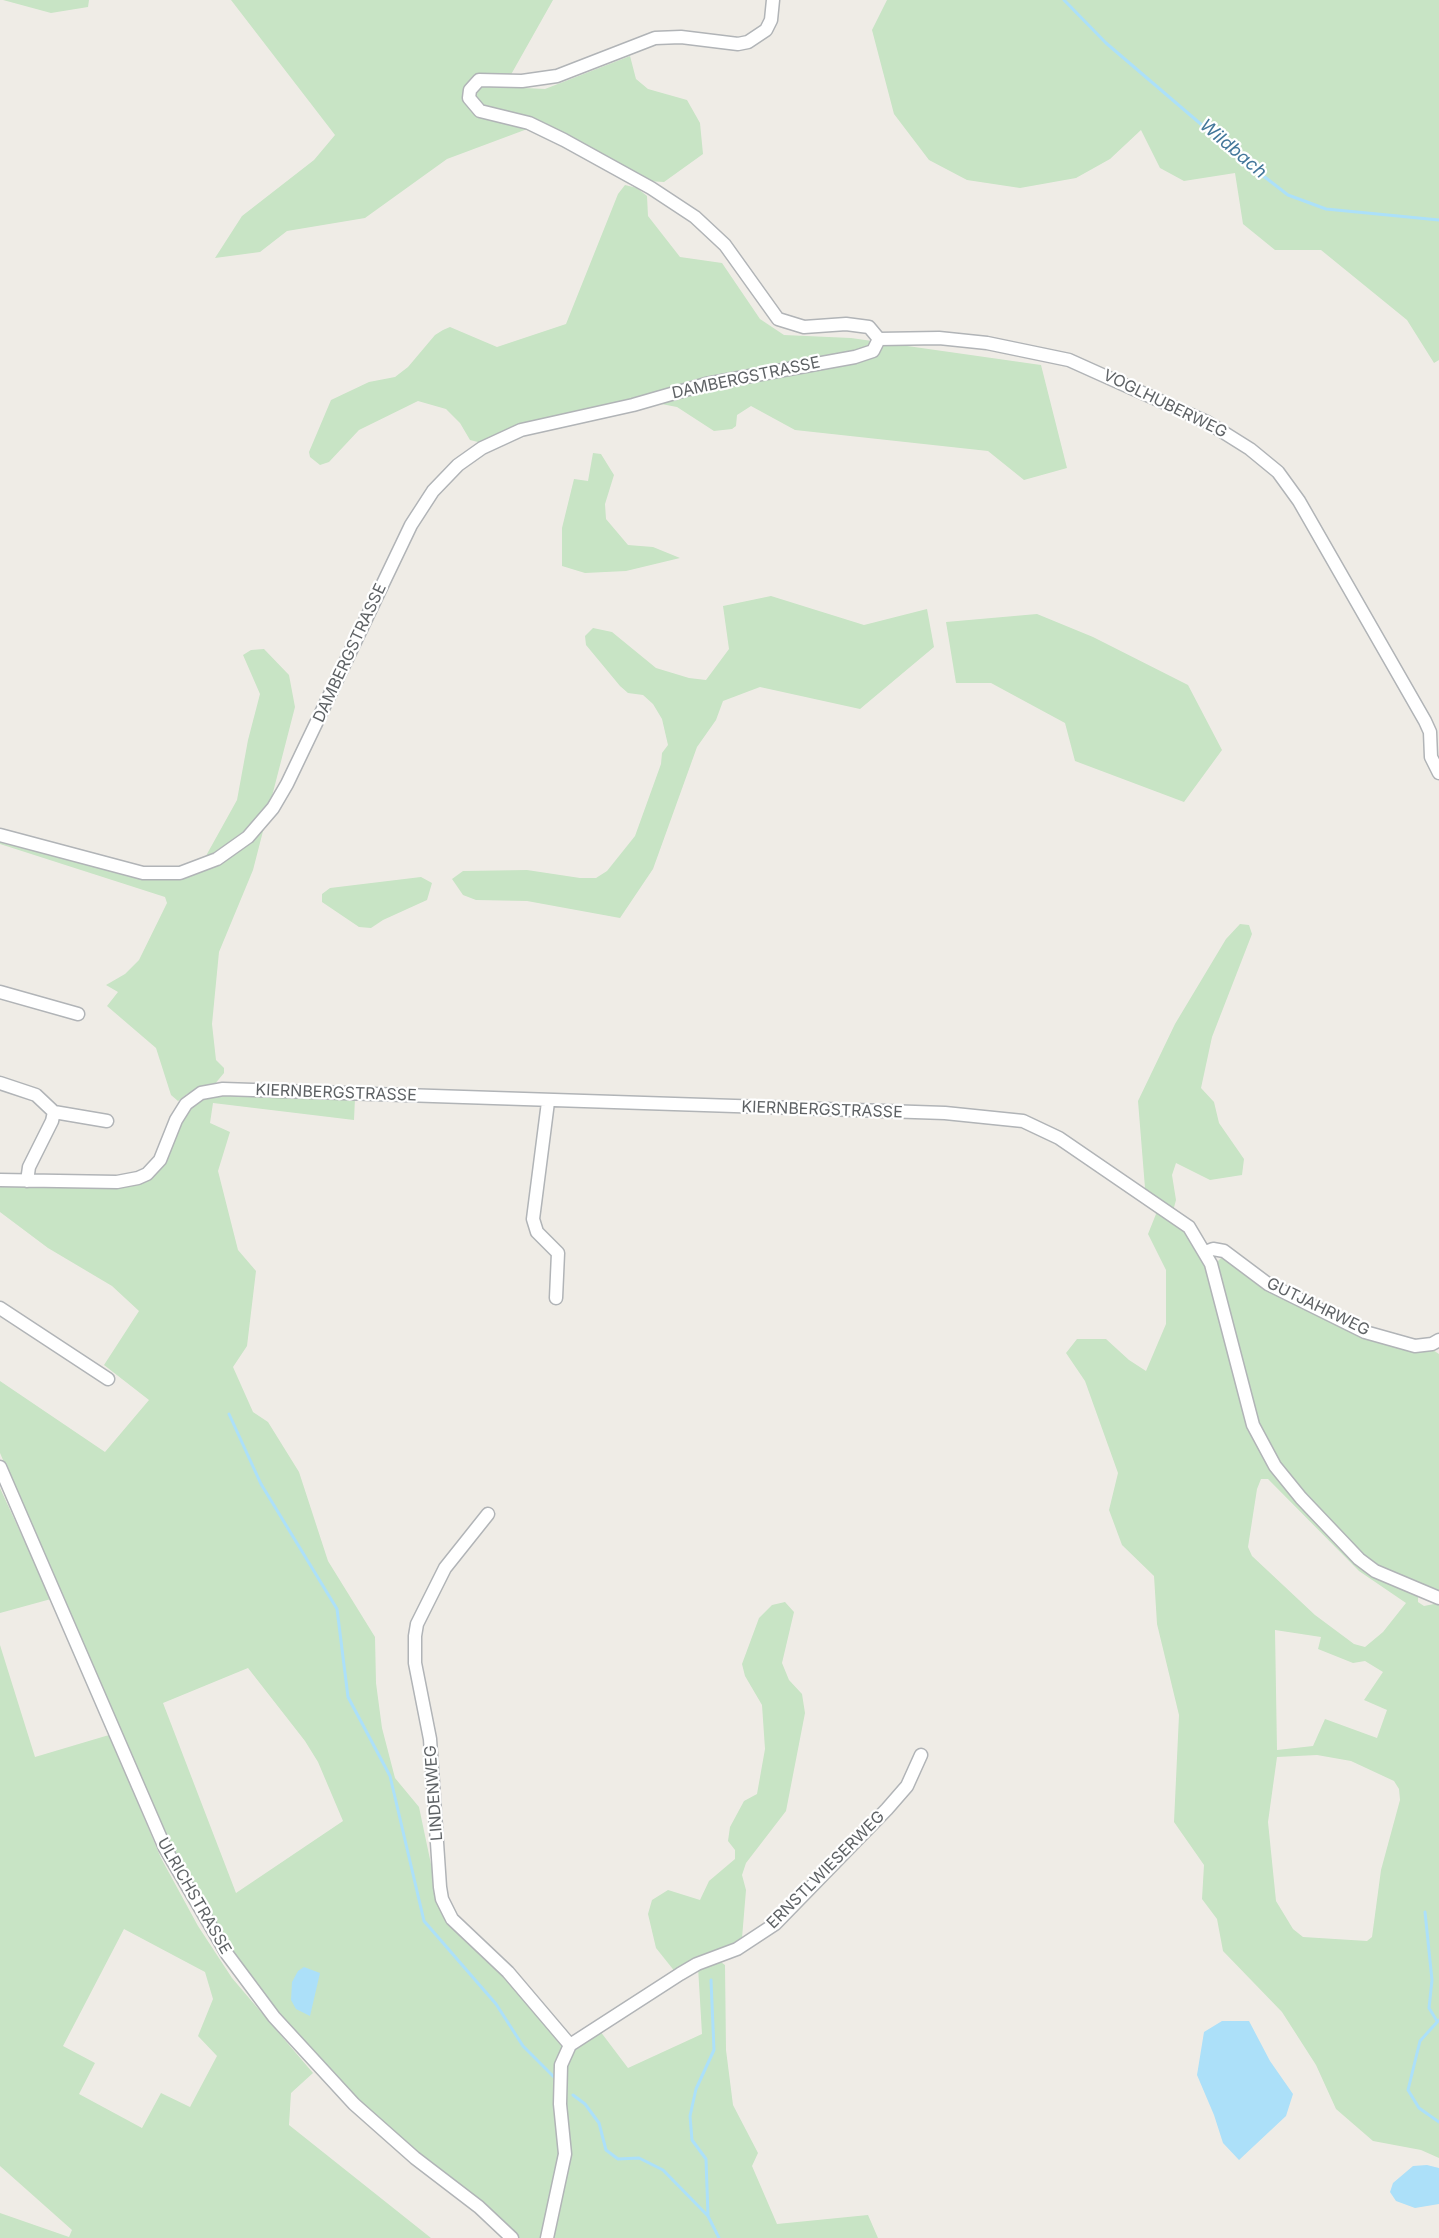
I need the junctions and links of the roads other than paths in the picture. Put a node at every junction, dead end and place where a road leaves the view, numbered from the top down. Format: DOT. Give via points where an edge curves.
graph roads {
  1 [pos="773,0"];
  2 [pos="879,339"];
  3 [pos="1439,773"];
  4 [pos="0,835"];
  5 [pos="0,992"];
  6 [pos="78,1014"];
  7 [pos="0,1083"];
  8 [pos="548,1102"];
  9 [pos="54,1112"];
  10 [pos="107,1121"];
  11 [pos="0,1180"];
  12 [pos="27,1180"];
  13 [pos="1205,1252"];
  14 [pos="556,1298"];
  15 [pos="0,1308"];
  16 [pos="1439,1340"];
  17 [pos="108,1379"];
  18 [pos="0,1467"];
  19 [pos="488,1514"];
  20 [pos="1439,1598"];
  21 [pos="921,1755"];
  22 [pos="570,2045"];
  23 [pos="512,2238"];
  24 [pos="546,2238"];
  1 -- 2 [label="street" via="766,30 748,42 655,38 556,76 522,81 479,80 470,90 470,98 480,111 529,123 564,140 695,217 725,245 778,319 804,327 859,324 869,327"];
  2 -- 3 [label="street, VOGLHUBERWEG" via="939,338 987,343 1069,360 1207,422 1251,449 1288,485 1312,523 1425,721 1430,732 1431,757"];
  2 -- 4 [label="street, DAMBERGSTRASSE" via="866,355 706,384 521,430 482,448 458,465 433,491 411,525 273,808 248,837 217,859 180,873 143,873"];
  5 -- 6 [label="street"];
  7 -- 9 [label="street" via="36,1095"];
  8 -- 12 [label="street, KIERNBERGSTRASSE" via="212,1090 186,1104 160,1160 147,1174 117,1182"];
  8 -- 13 [label="street, KIERNBERGSTRASSE" via="945,1113 1023,1121 1059,1138 1175,1216 1189,1227"];
  8 -- 14 [label="street" via="533,1219 537,1232 558,1253"];
  9 -- 10 [label="street"];
  9 -- 12 [label="street"];
  11 -- 12 [label="street, KIERNBERGSTRASSE"];
  13 -- 16 [label="street, GUTJAHRWEG" via="1224,1251 1268,1284 1365,1332 1415,1346"];
  13 -- 20 [label="street, KIERNBERGSTRASSE" via="1252,1425 1275,1466 1359,1559 1375,1571"];
  15 -- 17 [label="street"];
  18 -- 23 [label="street, ULRICHSTRASSE" via="165,1848 227,1954 281,2025 354,2104"];
  19 -- 22 [label="street, LINDENWEG" via="445,1568 417,1624 415,1636 415,1663 430,1739 440,1887 453,1919 508,1972"];
  21 -- 22 [label="street, ERNSTLWIESERWEG" via="907,1785 887,1809 775,1924 737,1949 680,1974"];
  22 -- 24 [label="street" via="561,2065 560,2104 566,2154"];
}
